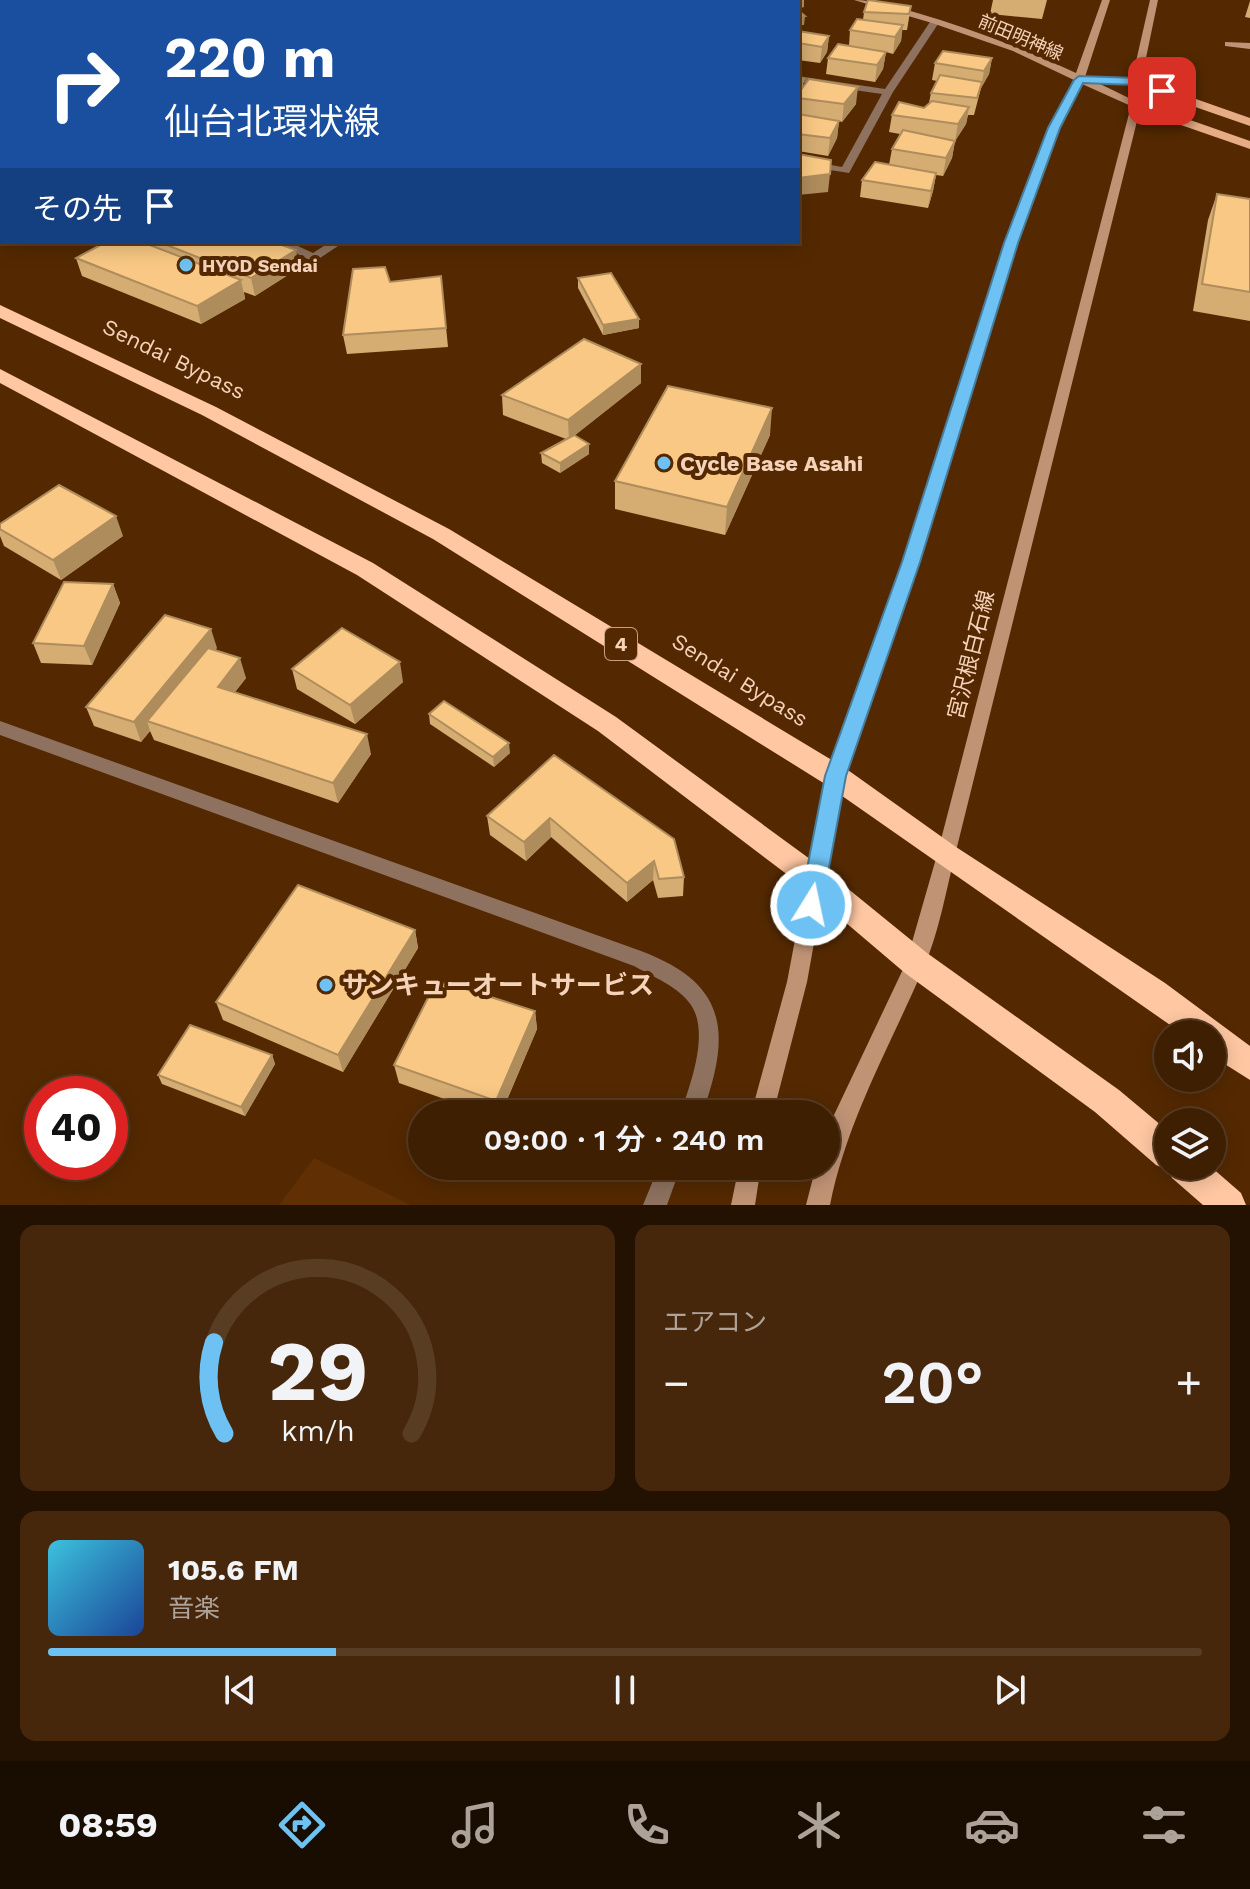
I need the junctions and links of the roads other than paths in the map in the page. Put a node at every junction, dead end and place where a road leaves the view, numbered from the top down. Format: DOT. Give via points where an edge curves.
graph roads {
  1 [pos="858,0"];
  2 [pos="1106,0"];
  3 [pos="1154,0"];
  4 [pos="935,21"];
  5 [pos="1228,44"];
  6 [pos="1250,46"];
  7 [pos="800,79"];
  8 [pos="1079,80"];
  9 [pos="1136,82"];
  10 [pos="888,92"];
  11 [pos="1136,105"];
  12 [pos="1250,122"];
  13 [pos="1250,145"];
  14 [pos="800,162"];
  15 [pos="283,244"];
  16 [pos="335,244"];
  17 [pos="0,311"];
  18 [pos="0,375"];
  19 [pos="0,728"];
  20 [pos="835,776"];
  21 [pos="946,855"];
  22 [pos="815,879"];
  23 [pos="916,963"];
  24 [pos="1190,1020"];
  25 [pos="1226,1047"];
  26 [pos="1250,1065"];
  27 [pos="696,1100"];
  28 [pos="766,1100"];
  29 [pos="1154,1141"];
  30 [pos="665,1180"];
  31 [pos="747,1180"];
  32 [pos="1200,1180"];
  33 [pos="655,1205"];
  34 [pos="743,1205"];
  35 [pos="818,1205"];
  36 [pos="1229,1205"];
  1 -- 4 [label="street, 前田明神線"];
  2 -- 8 [label="street"];
  3 -- 9 [label="street, 宮沢根白石線"];
  4 -- 8 [label="street, 前田明神線" via="1016,49"];
  4 -- 10 [label="street"];
  5 -- 6 [label="street"];
  7 -- 10 [label="street"];
  8 -- 9 [label="street"];
  8 -- 11 [label="street, 前田明神線"];
  8 -- 20 [label="street" via="1054,128 1011,243 911,562"];
  9 -- 11 [label="street, 宮沢根白石線"];
  9 -- 12 [label="main road"];
  10 -- 14 [label="street" via="845,171"];
  11 -- 13 [label="main road"];
  11 -- 21 [label="street, 宮沢根白石線"];
  15 -- 16 [label="street" via="314,258"];
  17 -- 20 [label="highway, Sendai Bypass / 4" via="209,411 441,534"];
  18 -- 22 [label="highway" via="365,569 607,724"];
  19 -- 27 [label="street" via="641,960 688,986 702,1007 709,1035 706,1075"];
  20 -- 21 [label="highway, Sendai Bypass / 4"];
  20 -- 22 [label="street"];
  21 -- 23 [label="street, 宮沢根白石線"];
  21 -- 24 [label="highway, Sendai Bypass / 4"];
  22 -- 23 [label="highway"];
  22 -- 28 [label="street" via="797,982"];
  23 -- 29 [label="highway"];
  23 -- 35 [label="street, 宮沢根白石線" via="845,1115"];
  25 -- 26 [label="highway, Sendai Bypass / 4"];
  30 -- 33 [label="street"];
  31 -- 34 [label="street"];
  32 -- 36 [label="highway"];
}
